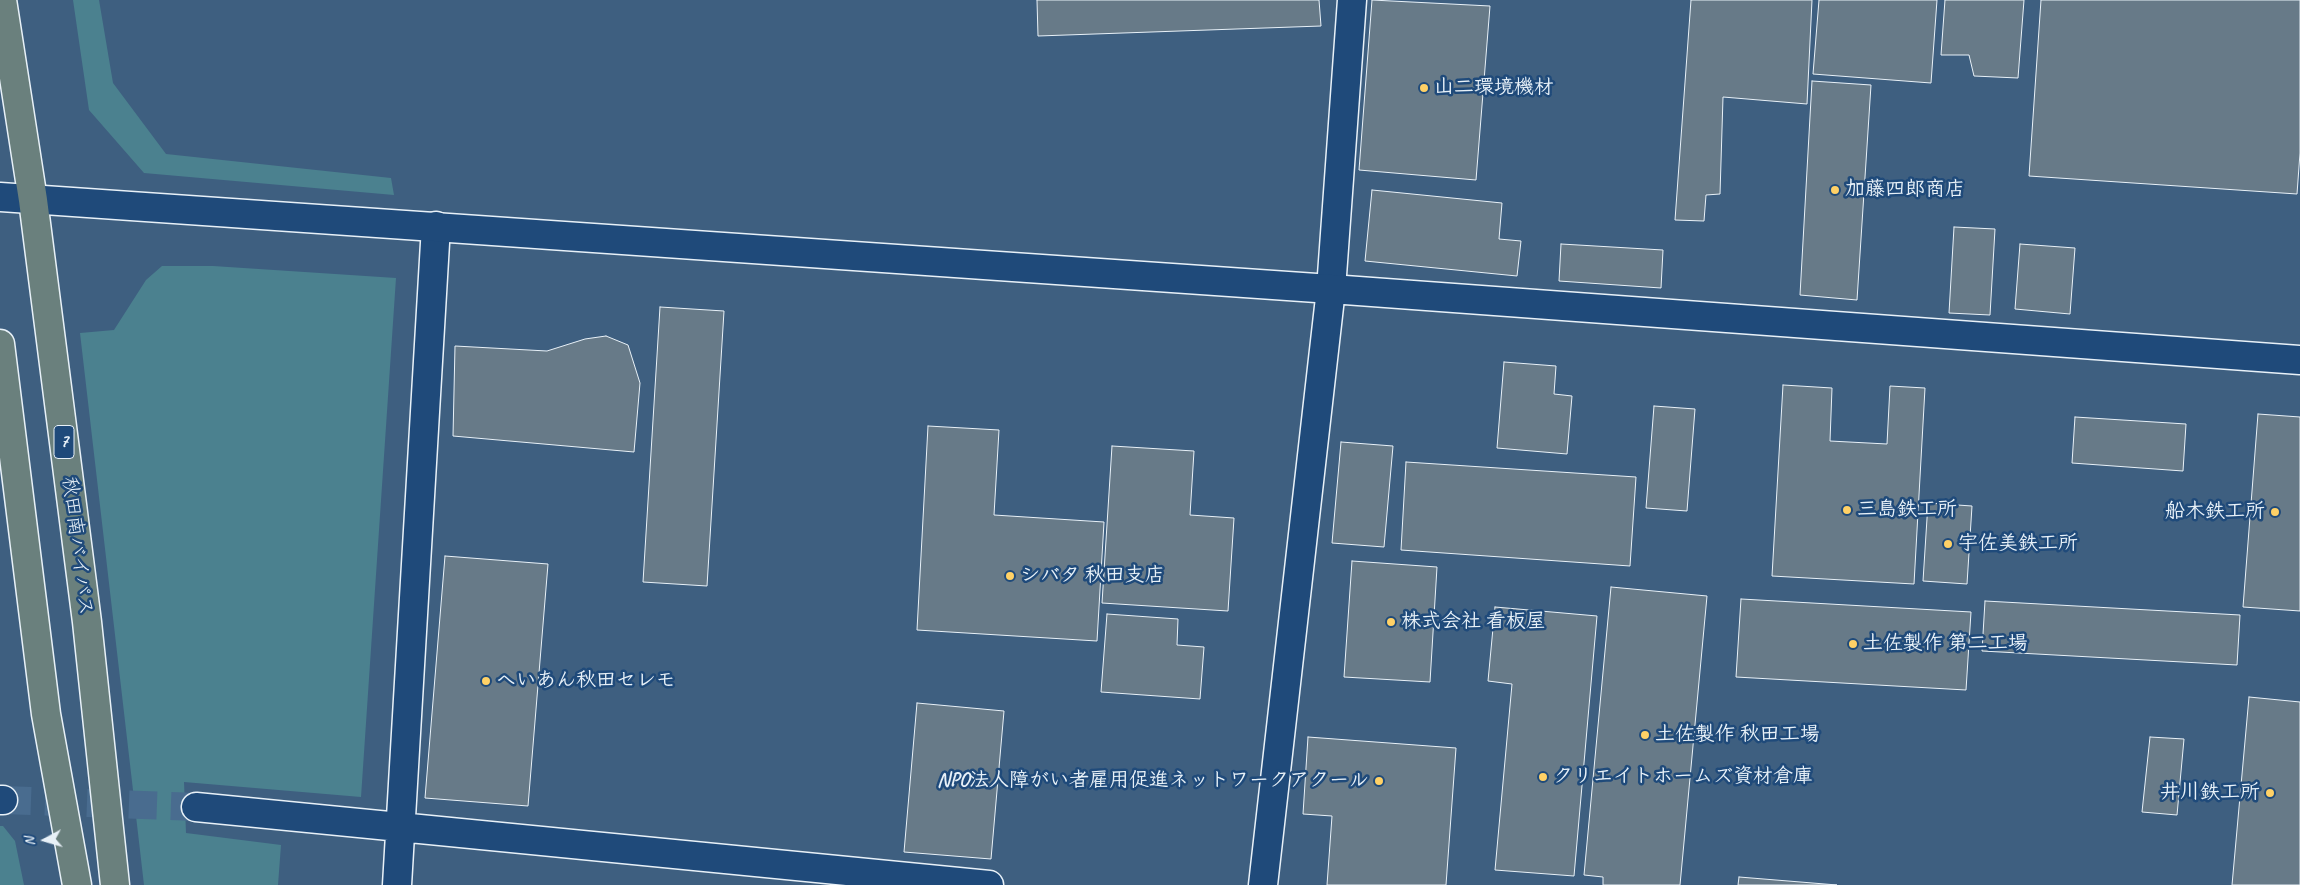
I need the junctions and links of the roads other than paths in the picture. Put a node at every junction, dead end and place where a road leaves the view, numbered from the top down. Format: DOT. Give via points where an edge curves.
graph roads {
  1 [pos="2,0"];
  2 [pos="1352,0"];
  3 [pos="0,197"];
  4 [pos="33,200"];
  5 [pos="436,226"];
  6 [pos="1331,289"];
  7 [pos="0,344"];
  8 [pos="2300,360"];
  9 [pos="196,807"];
  10 [pos="399,828"];
  11 [pos="77,885"];
  12 [pos="115,885"];
  13 [pos="397,885"];
  14 [pos="989,885"];
  15 [pos="1263,885"];
  1 -- 4 [label="highway, 秋田南バイパス / 7"];
  2 -- 6 [label="street"];
  3 -- 4 [label="street"];
  4 -- 5 [label="street"];
  4 -- 12 [label="highway, 秋田南バイパス / 7" via="87,622"];
  5 -- 6 [label="street"];
  5 -- 10 [label="street"];
  6 -- 8 [label="street"];
  6 -- 15 [label="street"];
  7 -- 11 [label="highway" via="46,714"];
  9 -- 10 [label="street"];
  10 -- 13 [label="street"];
  10 -- 14 [label="street"];
}
